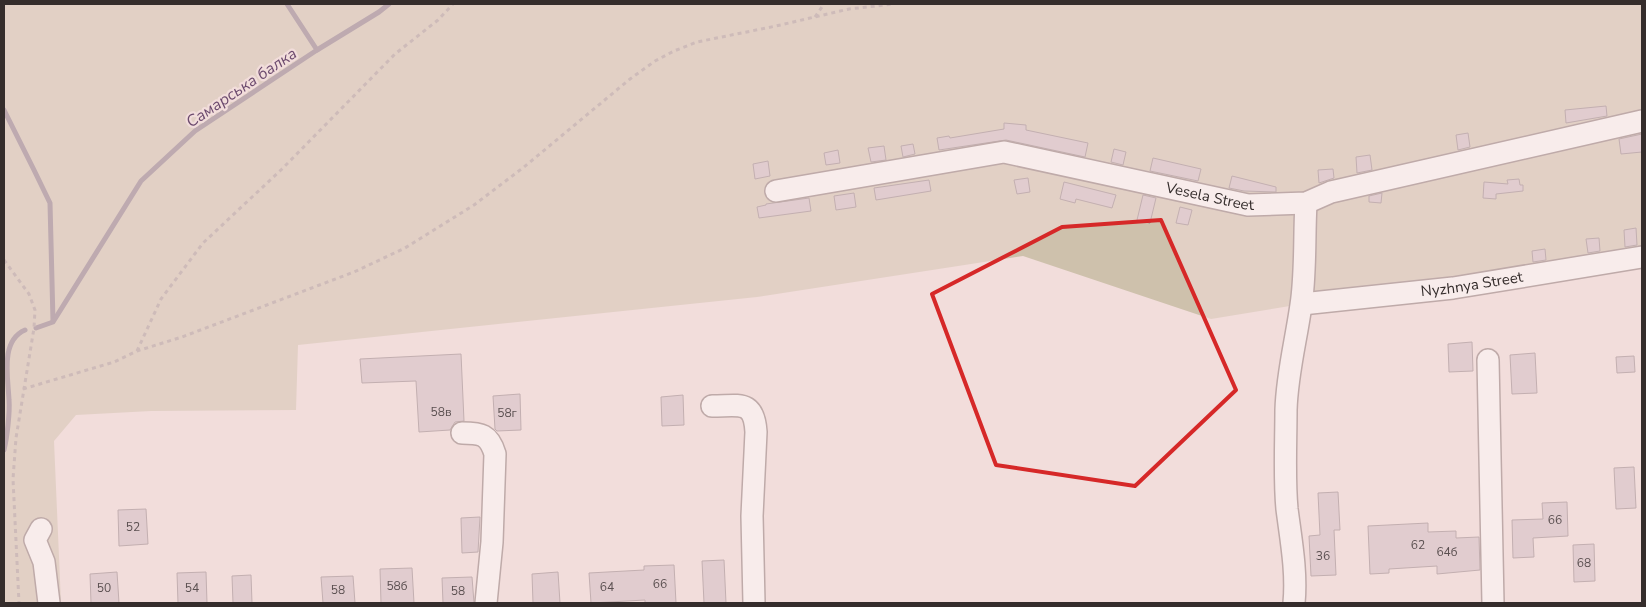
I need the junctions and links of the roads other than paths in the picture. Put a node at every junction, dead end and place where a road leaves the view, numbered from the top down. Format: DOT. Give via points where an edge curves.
graph roads {
  1 [pos="1642,121"];
  2 [pos="776,191"];
  3 [pos="1306,203"];
  4 [pos="1642,257"];
  5 [pos="1302,304"];
  6 [pos="1488,360"];
  7 [pos="712,406"];
  8 [pos="462,433"];
  9 [pos="41,529"];
  10 [pos="49,603"];
  11 [pos="486,603"];
  12 [pos="754,603"];
  13 [pos="1294,603"];
  14 [pos="1492,603"];
  1 -- 3 [label="lane, Vesela Street" via="1331,192"];
  2 -- 3 [label="lane, Vesela Street" via="1004,152 1248,205"];
  3 -- 5 [label="lane"];
  4 -- 5 [label="lane, Nyzhnya Street" via="1453,288"];
  5 -- 13 [label="lane" via="1286,410 1287,507 1293,550"];
  6 -- 14 [label="lane"];
  7 -- 12 [label="lane" via="748,408 755,419"];
  8 -- 11 [label="lane" via="479,433 486,437 495,454"];
  9 -- 10 [label="lane" via="35,540 44,562"];
}
